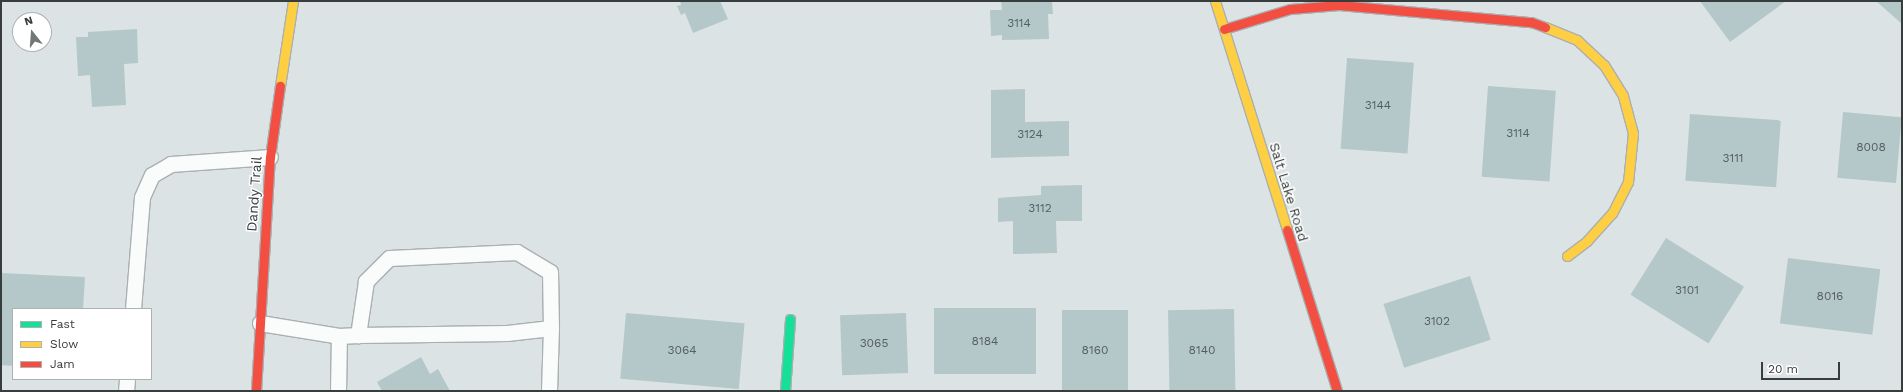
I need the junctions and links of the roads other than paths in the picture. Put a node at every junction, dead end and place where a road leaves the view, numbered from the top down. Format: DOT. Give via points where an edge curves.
graph roads {
  1 [pos="293,1"];
  2 [pos="1215,1"];
  3 [pos="1224,29"];
  4 [pos="270,157"];
  5 [pos="1567,256"];
  6 [pos="133,308"];
  7 [pos="790,319"];
  8 [pos="260,323"];
  9 [pos="551,328"];
  10 [pos="358,335"];
  11 [pos="339,336"];
  12 [pos="127,380"];
  13 [pos="126,391"];
  14 [pos="256,391"];
  15 [pos="338,391"];
  16 [pos="549,391"];
  17 [pos="785,391"];
  18 [pos="1337,391"];
  1 -- 4 [label="street, Dandy Trail"];
  2 -- 3 [label="street, Salt Lake Road"];
  3 -- 5 [label="street" via="1290,9 1339,5 1531,22 1577,40 1604,65 1623,96 1633,133 1633,158 1626,188 1612,213 1587,241"];
  3 -- 18 [label="street, Salt Lake Road"];
  4 -- 6 [label="lane" via="171,164 152,175 142,196"];
  4 -- 8 [label="street, Dandy Trail"];
  7 -- 17 [label="street"];
  8 -- 11 [label="lane"];
  8 -- 14 [label="street, Dandy Trail"];
  9 -- 10 [label="lane"];
  9 -- 10 [label="lane" via="550,272 518,252 389,258 366,281"];
  9 -- 16 [label="lane"];
  10 -- 11 [label="lane"];
  11 -- 15 [label="lane"];
  12 -- 13 [label="lane"];
}
